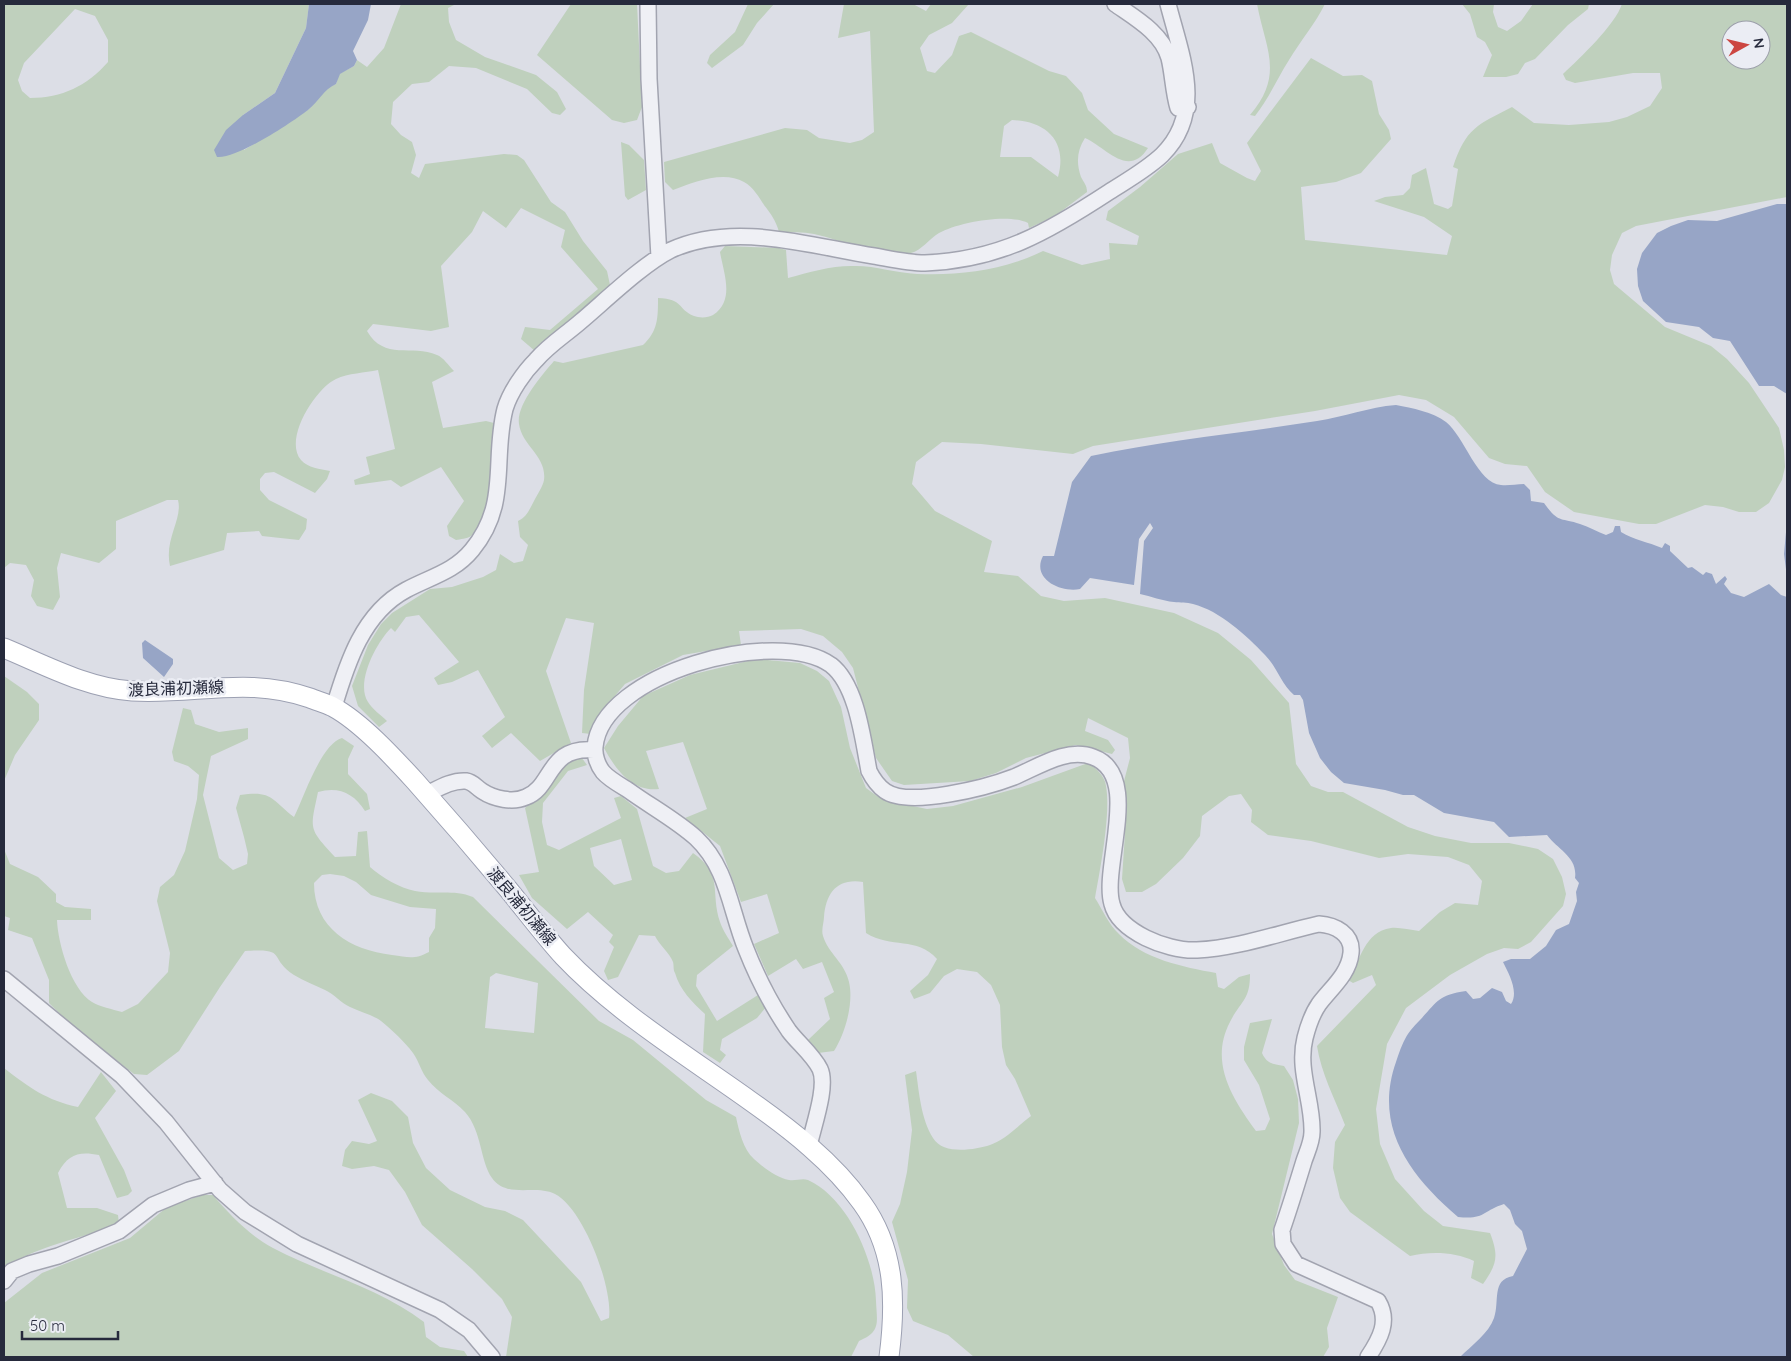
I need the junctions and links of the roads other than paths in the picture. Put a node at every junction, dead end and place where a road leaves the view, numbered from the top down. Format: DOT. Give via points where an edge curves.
graph roads {
  1 [pos="648,4"];
  2 [pos="1115,4"];
  3 [pos="1168,4"];
  4 [pos="1188,107"];
  5 [pos="659,257"];
  6 [pos="4,648"];
  7 [pos="334,707"];
  8 [pos="594,750"];
  9 [pos="427,794"];
  10 [pos="4,980"];
  11 [pos="809,1146"];
  12 [pos="215,1183"];
  13 [pos="4,1281"];
  14 [pos="492,1357"];
  15 [pos="890,1357"];
  16 [pos="1368,1357"];
  1 -- 5 [label="street"];
  2 -- 4 [label="street" via="1158,37 1169,58 1178,108"];
  3 -- 4 [label="street" via="1187,79"];
  4 -- 5 [label="street" via="1178,135 1161,156 1052,229 996,252 923,263 742,236 695,242"];
  5 -- 7 [label="street" via="555,342 526,372 506,405 501,429 499,487 488,524 471,551 457,564 444,574 396,596 368,623 344,673"];
  6 -- 7 [label="main road, 渡良浦初瀬線" via="109,688 153,692 251,686 292,692"];
  7 -- 9 [label="main road, 渡良浦初瀬線" via="372,737"];
  8 -- 9 [label="street" via="570,753 557,761 533,794 525,798 493,797 467,781 452,782"];
  8 -- 11 [label="street" via="603,772 696,838 719,867 746,951 773,1005 790,1032 820,1068 822,1082"];
  8 -- 16 [label="street" via="599,729 612,712 628,696 672,671 753,651 804,653 832,666 850,689 869,771 880,786 895,795 916,798 954,794 1012,778 1062,757 1082,754 1106,763 1114,775 1118,818 1110,890 1112,906 1133,932 1154,942 1196,950 1319,924 1332,925 1343,931 1352,953 1348,966 1318,1005 1304,1040 1302,1065 1312,1116 1312,1135 1282,1230 1283,1244 1296,1264 1378,1301 1384,1320 1381,1334"];
  9 -- 11 [label="main road, 渡良浦初瀬線" via="563,956 592,983"];
  10 -- 12 [label="street" via="122,1076 166,1122"];
  11 -- 15 [label="main road, 渡良浦初瀬線" via="863,1204 884,1244 894,1297"];
  12 -- 13 [label="street" via="153,1205 119,1230 75,1250 12,1271"];
  12 -- 14 [label="street" via="245,1212 273,1231 440,1310 469,1330"];
}
